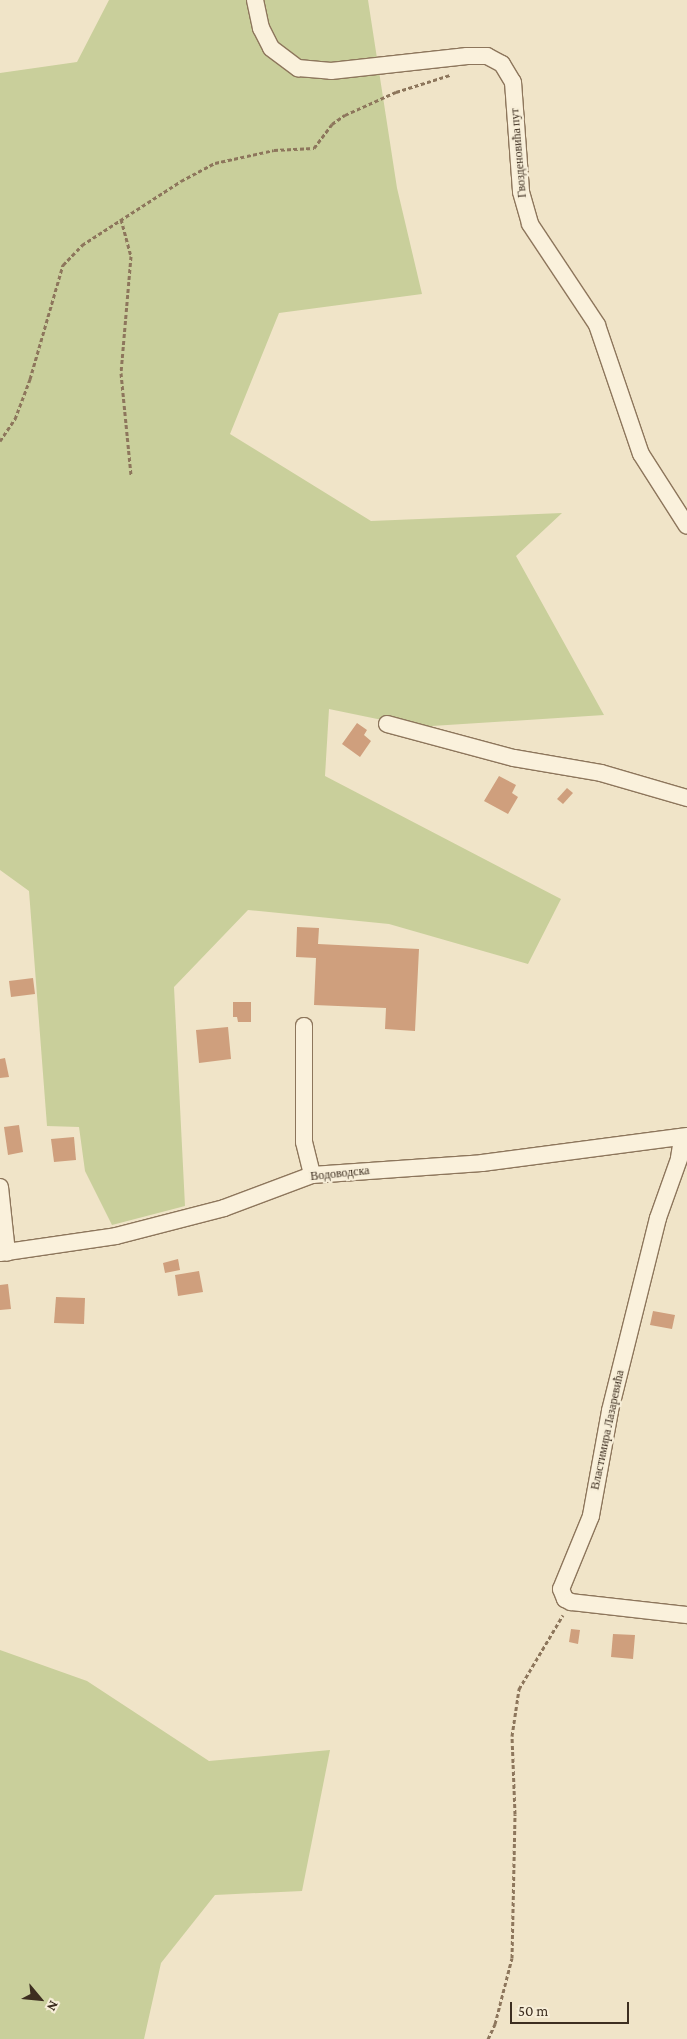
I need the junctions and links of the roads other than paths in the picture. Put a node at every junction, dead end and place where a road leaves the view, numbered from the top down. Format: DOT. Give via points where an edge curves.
graph roads {
  1 [pos="255,0"];
  2 [pos="687,526"];
  3 [pos="387,724"];
  4 [pos="687,798"];
  5 [pos="304,1026"];
  6 [pos="685,1138"];
  7 [pos="312,1175"];
  8 [pos="0,1187"];
  9 [pos="3,1253"];
  10 [pos="687,1615"];
  1 -- 2 [label="street, Гвозденовића пут" via="261,28 271,48 298,68 331,72 467,56 486,56 502,64 513,82 521,192 530,224 597,325 641,454"];
  3 -- 4 [label="street" via="514,758 601,772"];
  5 -- 7 [label="street" via="304,1142"];
  6 -- 7 [label="street, Водоводска" via="482,1163"];
  6 -- 10 [label="street, Властимира Лазаревића" via="658,1218 610,1411 592,1516 561,1589 565,1599 571,1602"];
  7 -- 9 [label="street, Водоводска" via="224,1208 116,1236"];
  8 -- 9 [label="street"];
}
